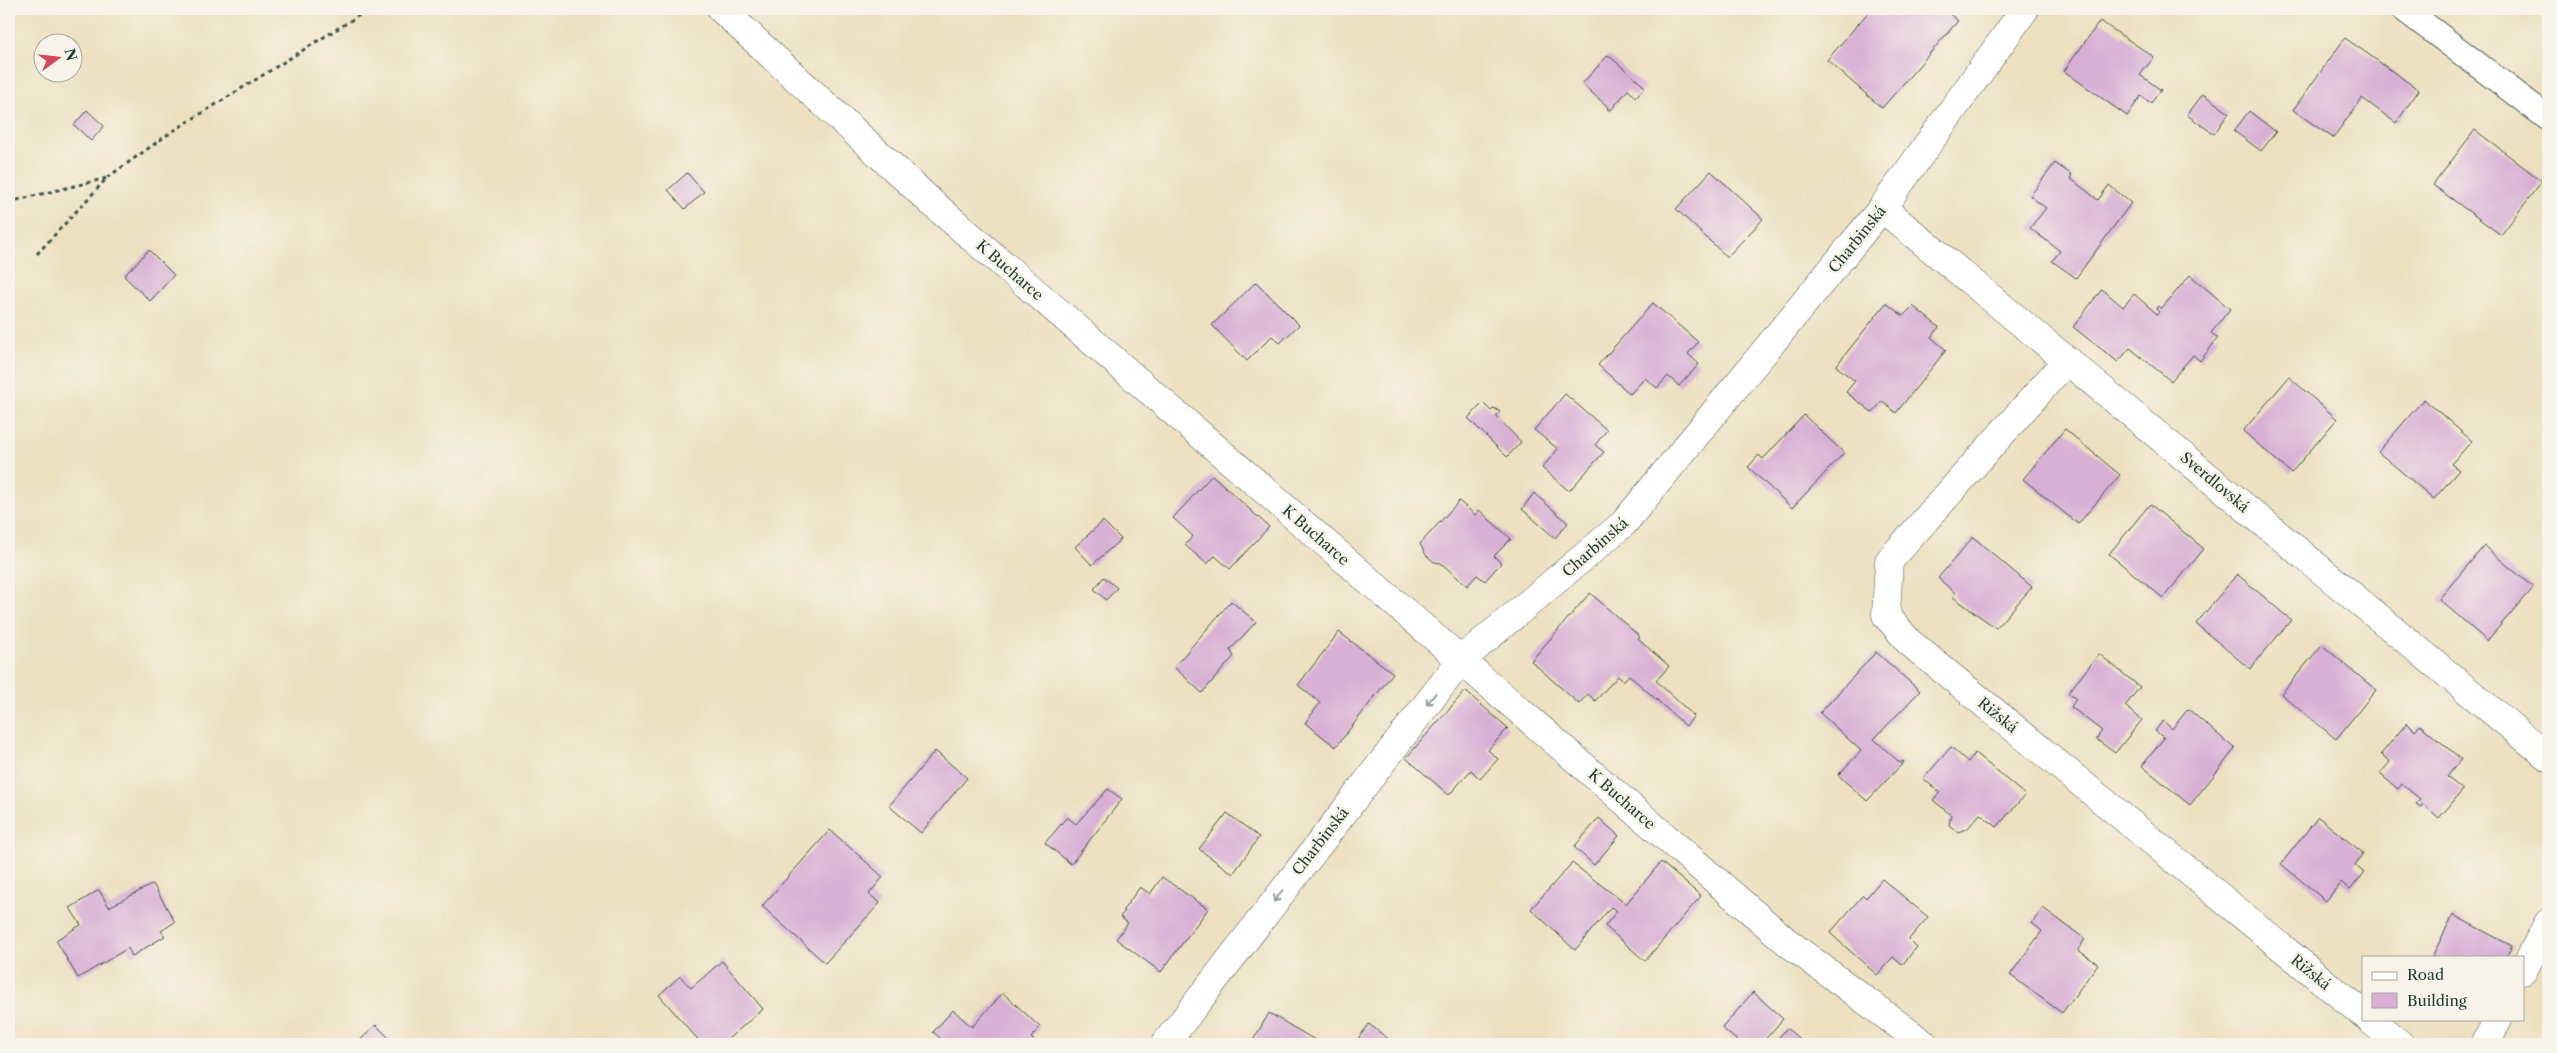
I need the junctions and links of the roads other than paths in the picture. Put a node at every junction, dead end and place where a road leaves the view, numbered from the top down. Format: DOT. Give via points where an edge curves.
graph roads {
  1 [pos="721,9"];
  2 [pos="2025,9"];
  3 [pos="2404,9"];
  4 [pos="2548,118"];
  5 [pos="1882,208"];
  6 [pos="2067,360"];
  7 [pos="1461,660"];
  8 [pos="2548,757"];
  9 [pos="2548,923"];
  10 [pos="2524,968"];
  11 [pos="2362,1013"];
  12 [pos="2370,1020"];
  13 [pos="2497,1020"];
  14 [pos="1165,1044"];
  15 [pos="1924,1044"];
  16 [pos="2400,1044"];
  17 [pos="2485,1044"];
  1 -- 7 [label="street, K Bucharce" via="931,202"];
  2 -- 5 [label="street, Charbinská"];
  3 -- 4 [label="lane"];
  5 -- 6 [label="street, Sverdlovská"];
  5 -- 7 [label="street, Charbinská" via="1624,524"];
  6 -- 8 [label="street, Sverdlovská"];
  6 -- 11 [label="street, Rižská" via="1889,561 1886,615 1909,642"];
  7 -- 14 [label="street, Charbinská, one-way"];
  7 -- 15 [label="street, K Bucharce" via="1786,942"];
  9 -- 10 [label="street"];
  12 -- 16 [label="street"];
  13 -- 17 [label="street"];
}
